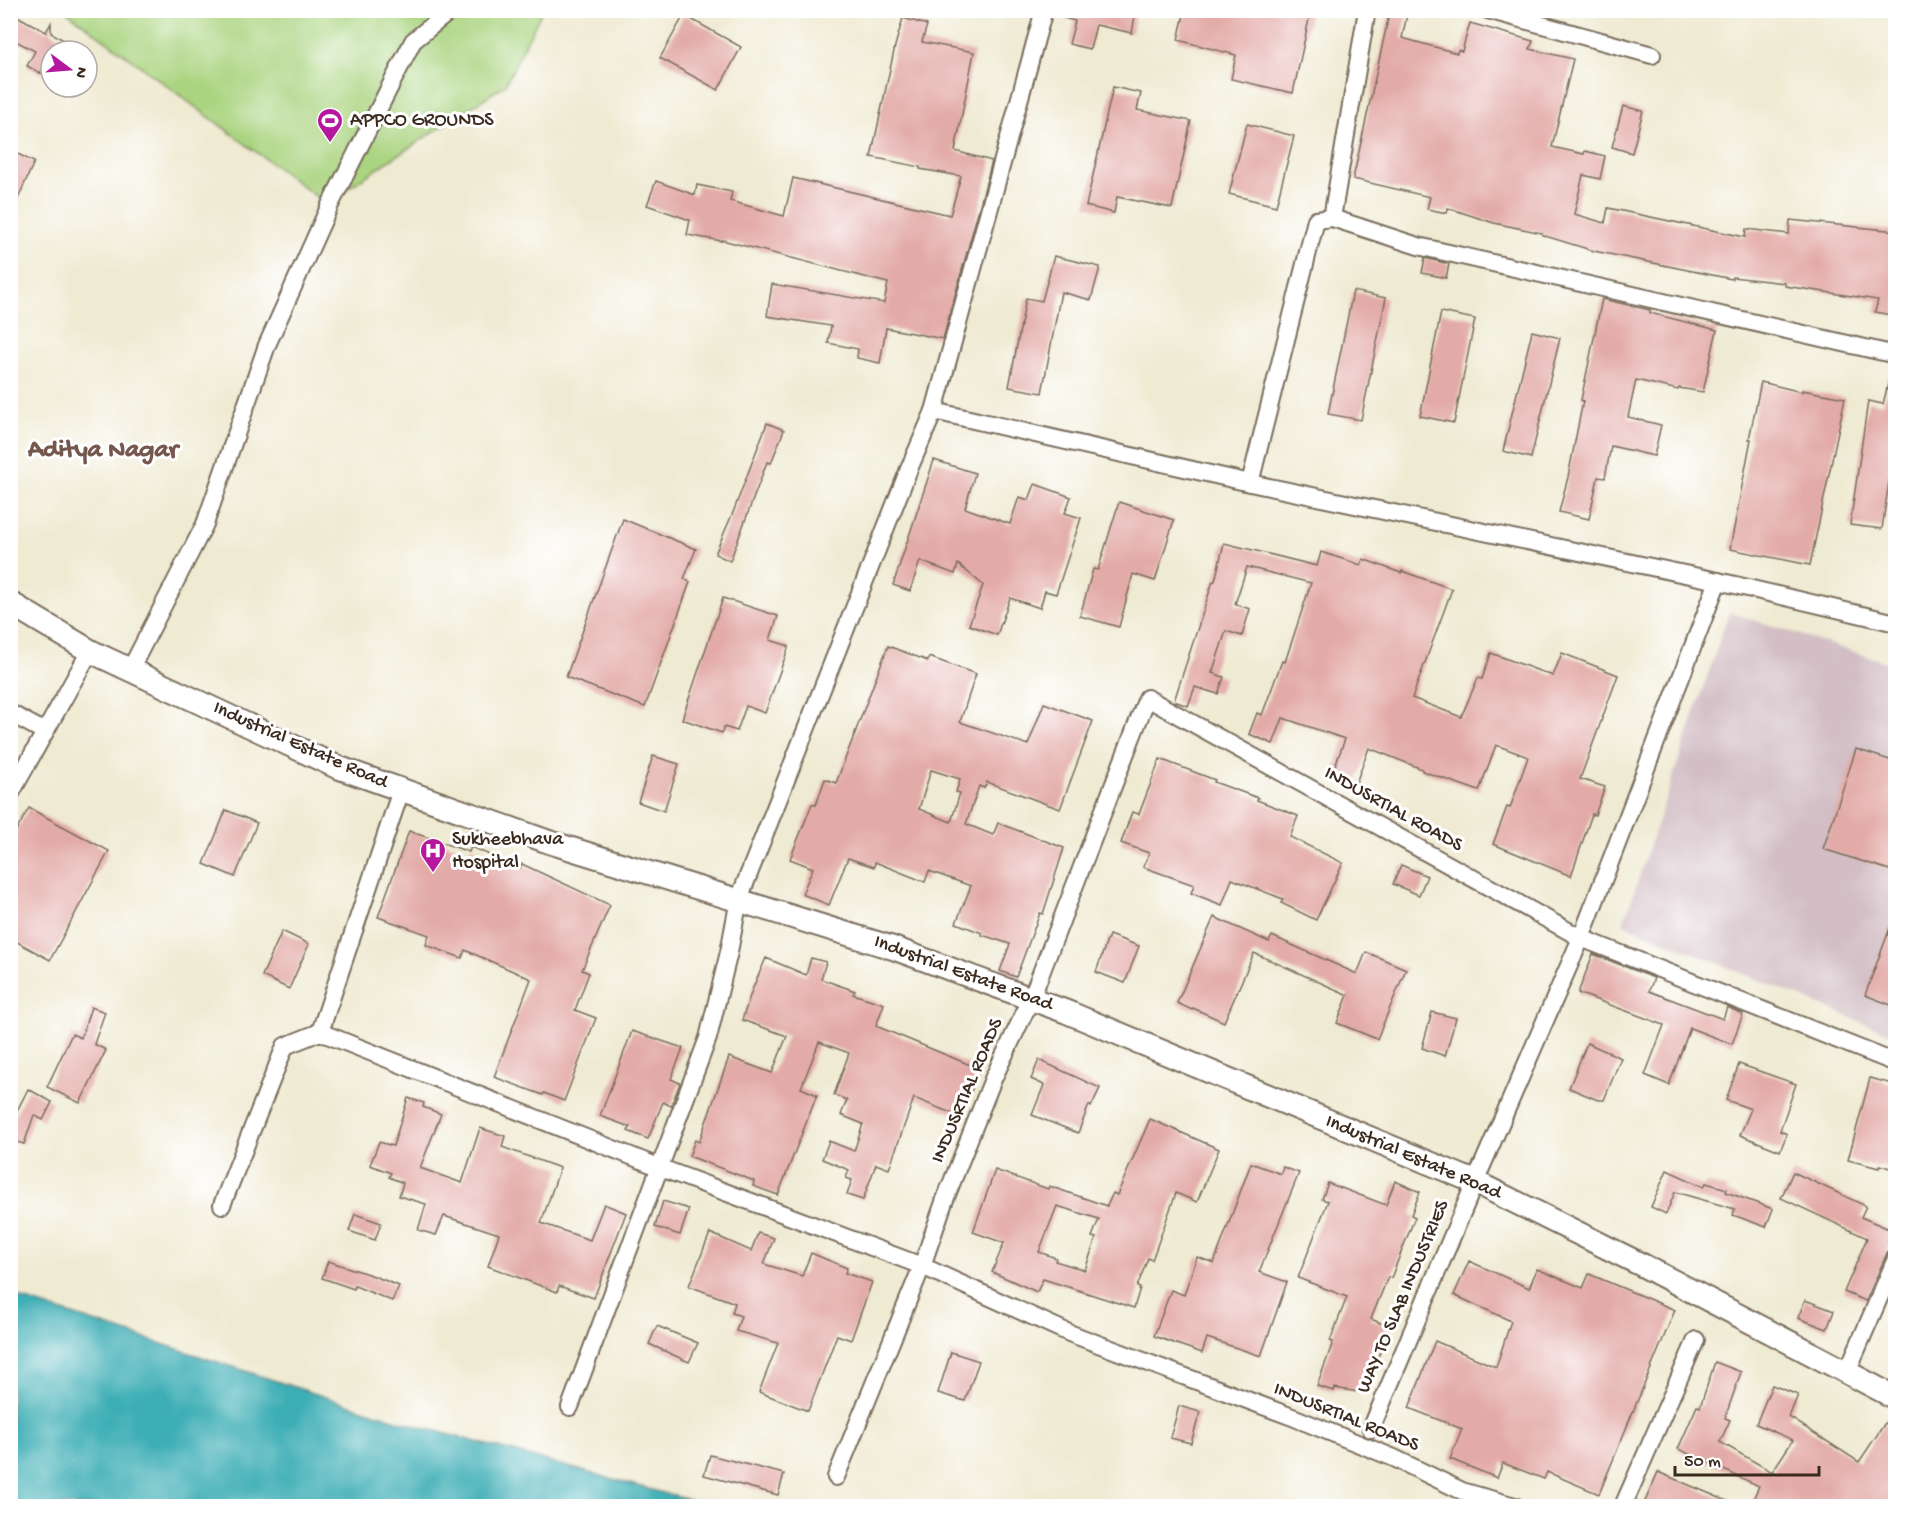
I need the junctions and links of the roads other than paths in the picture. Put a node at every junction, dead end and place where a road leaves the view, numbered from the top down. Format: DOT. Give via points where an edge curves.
graph roads {
  1 [pos="451,10"];
  2 [pos="1044,10"];
  3 [pos="1367,10"];
  4 [pos="1488,10"];
  5 [pos="1652,55"];
  6 [pos="1332,218"];
  7 [pos="1896,355"];
  8 [pos="934,411"];
  9 [pos="1250,483"];
  10 [pos="1718,580"];
  11 [pos="10,603"];
  12 [pos="1896,623"];
  13 [pos="90,651"];
  14 [pos="130,670"];
  15 [pos="10,713"];
  16 [pos="45,732"];
  17 [pos="401,790"];
  18 [pos="10,795"];
  19 [pos="739,899"];
  20 [pos="1581,938"];
  21 [pos="1031,999"];
  22 [pos="321,1032"];
  23 [pos="1896,1064"];
  24 [pos="661,1168"];
  25 [pos="1475,1182"];
  26 [pos="222,1205"];
  27 [pos="1896,1259"];
  28 [pos="922,1266"];
  29 [pos="1696,1340"];
  30 [pos="1847,1372"];
  31 [pos="1896,1398"];
  32 [pos="570,1407"];
  33 [pos="1371,1429"];
  34 [pos="836,1477"];
  35 [pos="1515,1506"];
  36 [pos="1623,1506"];
  1 -- 14 [label="street" via="413,41 330,205 267,345 205,524"];
  2 -- 8 [label="street"];
  3 -- 6 [label="street"];
  4 -- 5 [label="street"];
  6 -- 7 [label="street" via="1418,246"];
  6 -- 9 [label="street" via="1316,220"];
  8 -- 9 [label="street"];
  8 -- 19 [label="street"];
  9 -- 10 [label="street"];
  10 -- 12 [label="street"];
  10 -- 20 [label="street, WAY TO SLAB INDUSTRIES"];
  11 -- 13 [label="main road, Industrial Estate Road"];
  13 -- 14 [label="main road, Industrial Estate Road"];
  13 -- 16 [label="street"];
  14 -- 17 [label="main road, Industrial Estate Road" via="337,767"];
  15 -- 16 [label="street"];
  16 -- 18 [label="street"];
  17 -- 19 [label="main road, Industrial Estate Road" via="549,842"];
  17 -- 22 [label="street"];
  19 -- 21 [label="main road, Industrial Estate Road" via="894,948"];
  19 -- 24 [label="street" via="708,1038"];
  20 -- 21 [label="street, INDUSRTIAL ROADS" via="1147,698"];
  20 -- 23 [label="street"];
  20 -- 25 [label="street, WAY TO SLAB INDUSTRIES"];
  21 -- 25 [label="main road, Industrial Estate Road"];
  21 -- 28 [label="street, INDUSRTIAL ROADS" via="993,1079"];
  22 -- 24 [label="street"];
  22 -- 26 [label="street" via="285,1046"];
  24 -- 28 [label="street"];
  24 -- 32 [label="street"];
  25 -- 30 [label="main road, Industrial Estate Road"];
  25 -- 33 [label="street, WAY TO SLAB INDUSTRIES"];
  27 -- 30 [label="street"];
  28 -- 34 [label="street"];
  28 -- 35 [label="street, INDUSRTIAL ROADS" via="1069,1333 1295,1418 1394,1458 1462,1491"];
  29 -- 36 [label="street"];
  30 -- 31 [label="main road, Industrial Estate Road"];
}
